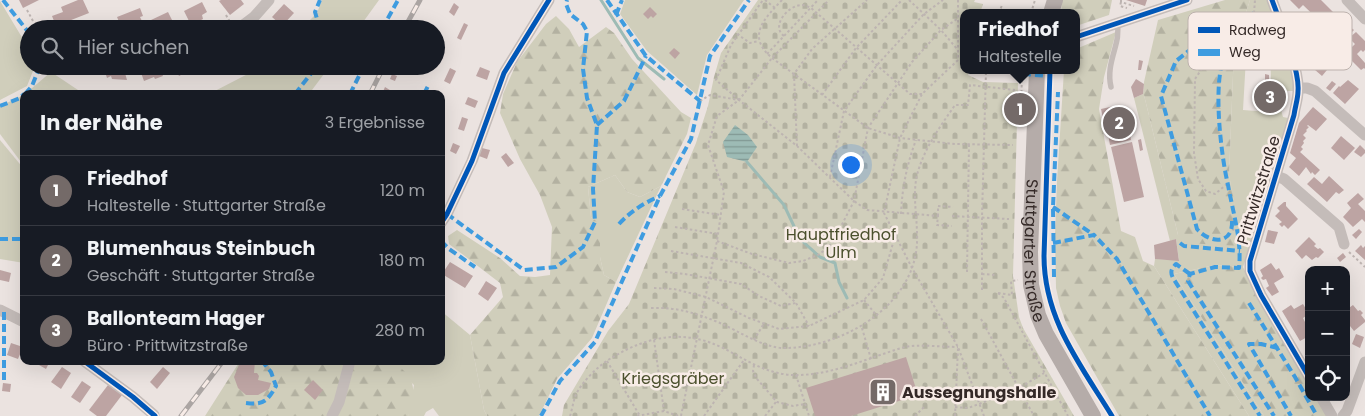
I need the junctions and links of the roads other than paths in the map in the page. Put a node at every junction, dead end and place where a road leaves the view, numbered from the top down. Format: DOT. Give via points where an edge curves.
graph roads {
  1 [pos="268,0"];
  2 [pos="549,0"];
  3 [pos="1187,0"];
  4 [pos="1272,0"];
  5 [pos="1347,0"];
  6 [pos="1170,3"];
  7 [pos="1276,12"];
  8 [pos="1365,19"];
  9 [pos="250,20"];
  10 [pos="1117,23"];
  11 [pos="1080,36"];
  12 [pos="1294,70"];
  13 [pos="1037,74"];
  14 [pos="1111,87"];
  15 [pos="1298,88"];
  16 [pos="1365,135"];
  17 [pos="1276,176"];
  18 [pos="445,217"];
  19 [pos="1344,244"];
  20 [pos="0,310"];
  21 [pos="20,320"];
  22 [pos="1365,362"];
  23 [pos="89,365"];
  24 [pos="349,365"];
  25 [pos="1305,370"];
  26 [pos="1362,377"];
  27 [pos="1323,401"];
  28 [pos="154,415"];
  29 [pos="332,416"];
  30 [pos="1093,416"];
  31 [pos="1332,416"];
  32 [pos="1343,416"];
  1 -- 9 [label="street"];
  2 -- 18 [label="street" via="504,73 472,160"];
  3 -- 6 [label="street"];
  4 -- 7 [label="street, Prittwitzstraße"];
  5 -- 8 [label="street"];
  6 -- 10 [label="street"];
  10 -- 11 [label="street"];
  10 -- 14 [label="lane" via="1118,38 1109,70"];
  12 -- 15 [label="street, Prittwitzstraße"];
  13 -- 30 [label="main road, Stuttgarter Straße" via="1031,278 1046,334"];
  15 -- 16 [label="street" via="1315,92"];
  15 -- 17 [label="street, Prittwitzstraße" via="1294,115"];
  17 -- 19 [label="street" via="1284,179 1338,227"];
  17 -- 25 [label="street, Prittwitzstraße" via="1250,261 1250,271"];
  20 -- 21 [label="street"];
  22 -- 26 [label="street"];
  23 -- 28 [label="street"];
  24 -- 29 [label="street"];
  26 -- 32 [label="street"];
  27 -- 31 [label="street"];
}
